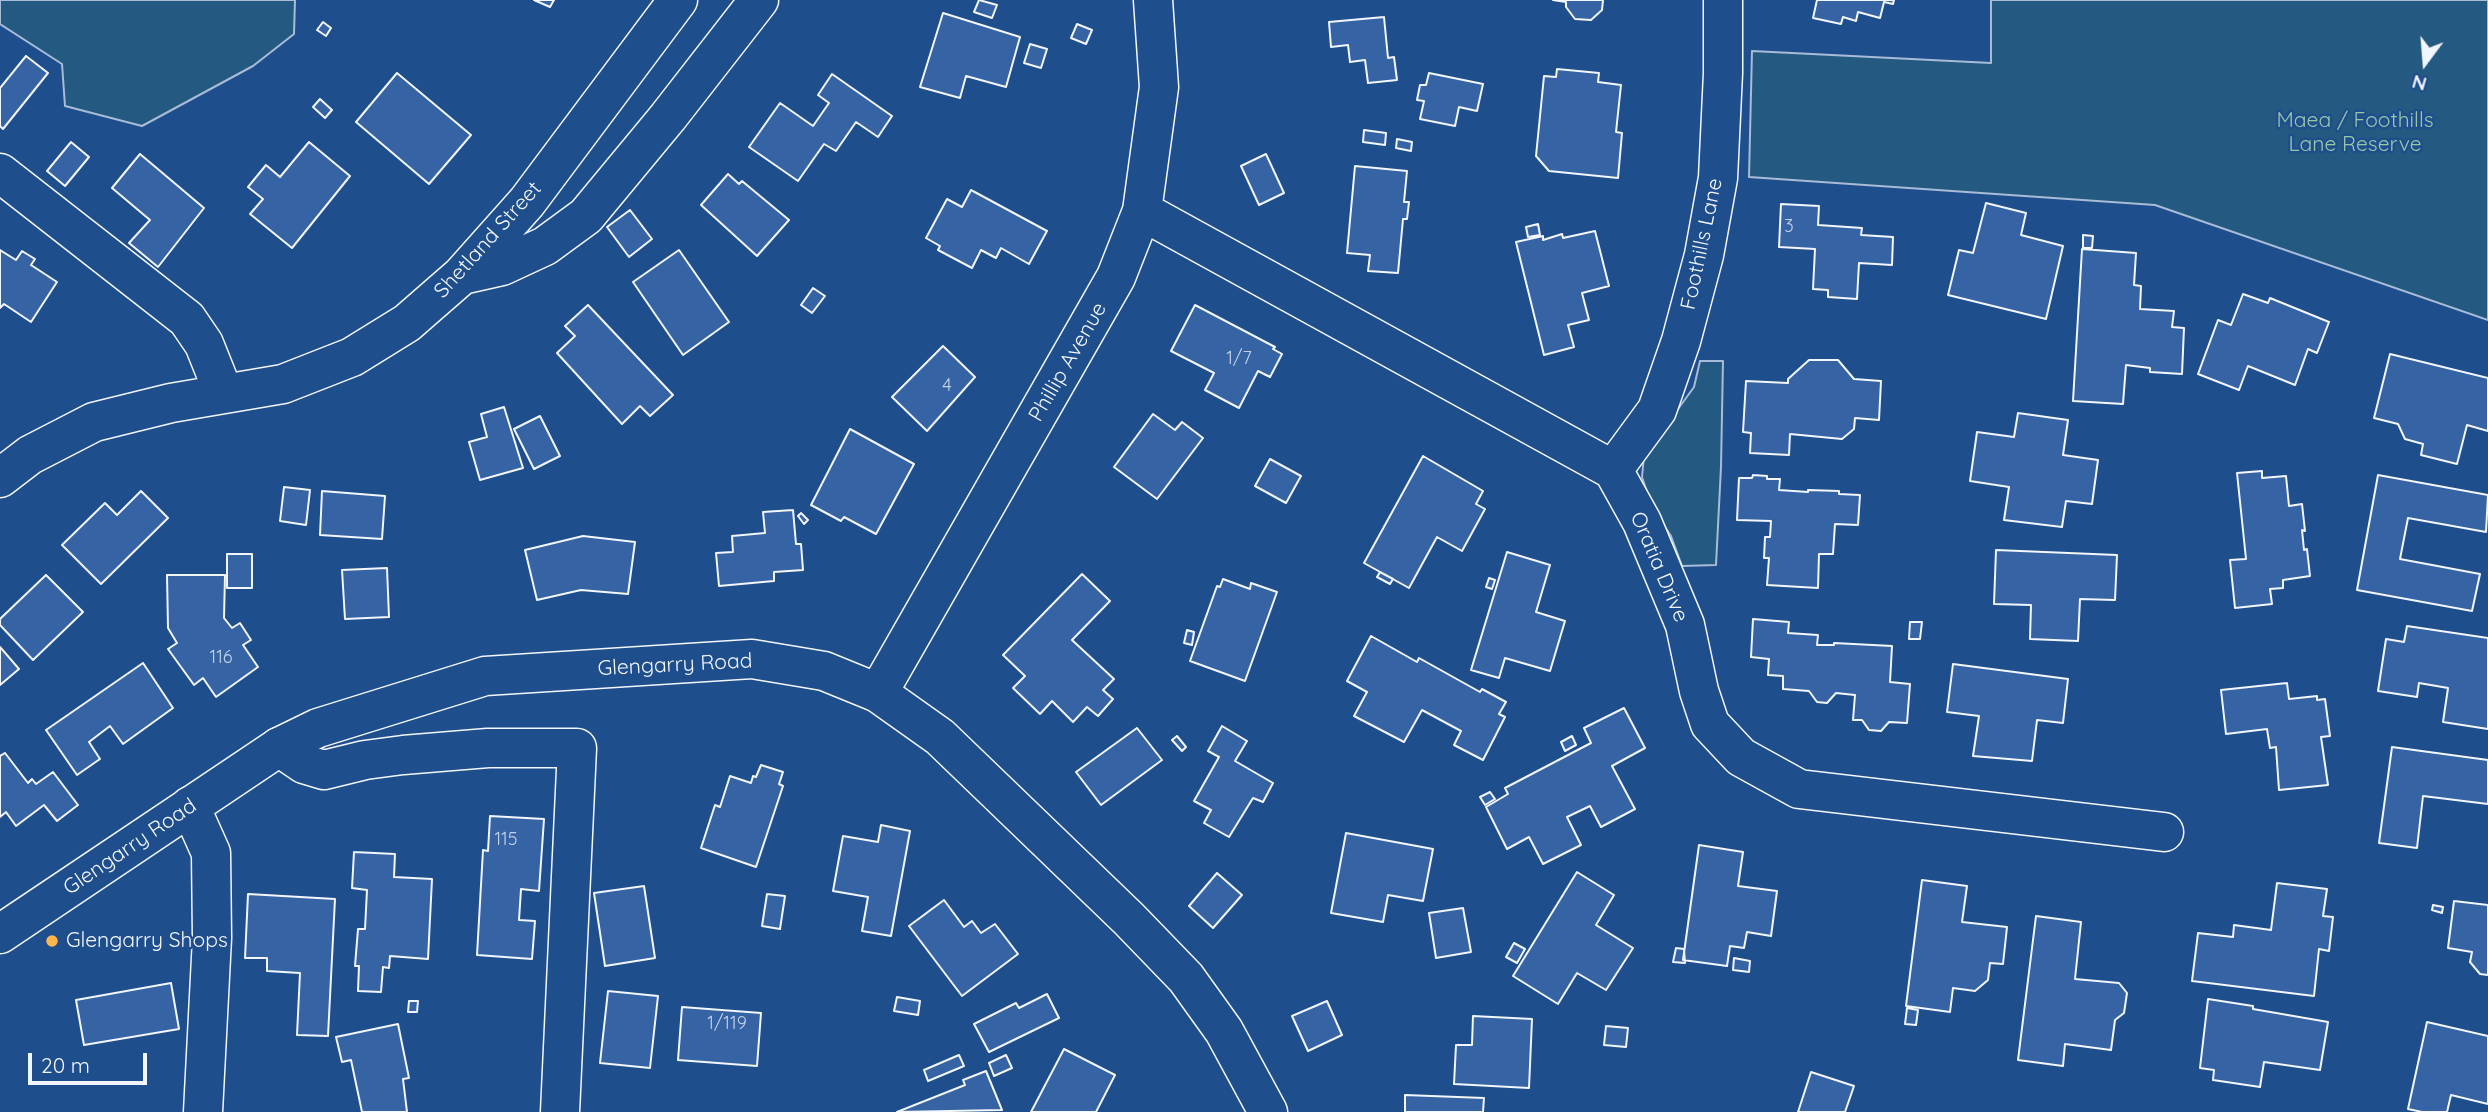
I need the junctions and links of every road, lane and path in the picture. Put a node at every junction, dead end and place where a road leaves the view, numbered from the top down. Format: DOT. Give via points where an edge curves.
graph roads {
  1 [pos="678,0"];
  2 [pos="759,0"];
  3 [pos="1153,0"];
  4 [pos="1723,0"];
  5 [pos="0,173"];
  6 [pos="1142,211"];
  7 [pos="462,275"];
  8 [pos="224,394"];
  9 [pos="1613,470"];
  10 [pos="0,478"];
  11 [pos="878,693"];
  12 [pos="279,747"];
  13 [pos="190,806"];
  14 [pos="2164,832"];
  15 [pos="0,934"];
  16 [pos="203,1112"];
  17 [pos="561,1112"];
  18 [pos="1268,1112"];
  1 -- 7 [label="street, Shetland Street" via="527,202"];
  2 -- 7 [label="street" via="586,216 545,246 502,265"];
  3 -- 6 [label="street, Phillip Avenue" via="1159,87"];
  4 -- 9 [label="street, Foothills Lane" via="1717,178 1704,256 1657,410"];
  5 -- 8 [label="street" via="187,319 204,344"];
  6 -- 9 [label="street"];
  6 -- 11 [label="street, Phillip Avenue" via="1116,277"];
  7 -- 8 [label="street, Shetland Street" via="407,323 352,357 283,384"];
  8 -- 10 [label="street, Shetland Street" via="94,422 30,455"];
  9 -- 14 [label="street, Oratia Drive" via="1642,522 1685,625 1710,724 1741,757 1800,789"];
  11 -- 12 [label="street, Glengarry Road" via="824,671 752,659 485,676 318,728"];
  11 -- 18 [label="street, Glengarry Road" via="940,737 1186,978 1224,1031"];
  12 -- 13 [label="street, Glengarry Road"];
  12 -- 17 [label="street" via="304,764 324,770 403,755 488,748 577,748"];
  13 -- 15 [label="street, Glengarry Road"];
  13 -- 16 [label="street" via="211,853 212,938"];
}
